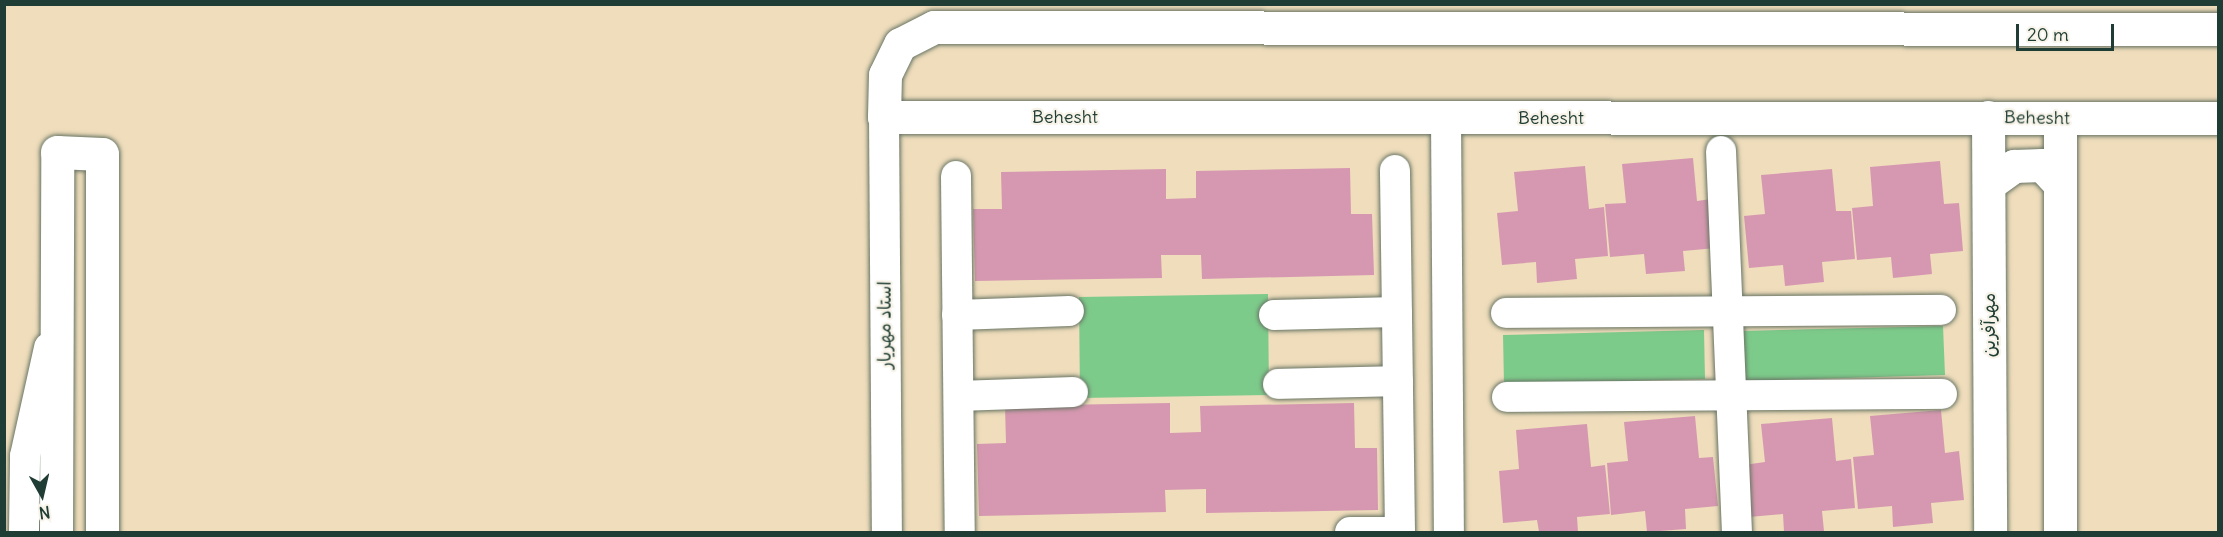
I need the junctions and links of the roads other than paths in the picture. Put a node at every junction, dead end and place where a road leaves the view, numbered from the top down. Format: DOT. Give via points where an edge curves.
graph roads {
  1 [pos="2218,29"];
  2 [pos="884,117"];
  3 [pos="1988,117"];
  4 [pos="1446,118"];
  5 [pos="2060,118"];
  6 [pos="2218,118"];
  7 [pos="1721,151"];
  8 [pos="1395,170"];
  9 [pos="956,176"];
  10 [pos="1989,184"];
  11 [pos="2060,184"];
  12 [pos="1941,310"];
  13 [pos="1069,311"];
  14 [pos="1397,312"];
  15 [pos="1729,312"];
  16 [pos="1506,313"];
  17 [pos="957,315"];
  18 [pos="1274,315"];
  19 [pos="57,316"];
  20 [pos="1398,381"];
  21 [pos="1278,384"];
  22 [pos="1072,392"];
  23 [pos="1942,394"];
  24 [pos="1731,395"];
  25 [pos="959,396"];
  26 [pos="1507,397"];
  27 [pos="24,532"];
  28 [pos="57,532"];
  29 [pos="102,532"];
  30 [pos="887,532"];
  31 [pos="960,532"];
  32 [pos="1350,532"];
  33 [pos="1449,532"];
  34 [pos="1737,532"];
  35 [pos="1990,532"];
  36 [pos="2060,532"];
  1 -- 2 [label="main road" via="934,27 900,44 885,75"];
  2 -- 4 [label="main road, Behesht"];
  2 -- 30 [label="street, استاد مهریار"];
  3 -- 4 [label="main road, Behesht"];
  3 -- 5 [label="main road, Behesht"];
  3 -- 10 [label="main road, مهرآفرین"];
  4 -- 33 [label="street"];
  5 -- 6 [label="main road, Behesht"];
  5 -- 11 [label="main road"];
  7 -- 15 [label="street"];
  8 -- 14 [label="street"];
  9 -- 17 [label="street"];
  10 -- 11 [label="main road" via="2013,166 2042,165"];
  10 -- 35 [label="main road, مهرآفرین"];
  11 -- 36 [label="main road"];
  12 -- 15 [label="street"];
  13 -- 17 [label="street"];
  14 -- 18 [label="street"];
  14 -- 20 [label="street"];
  15 -- 16 [label="street"];
  15 -- 24 [label="street"];
  17 -- 25 [label="street"];
  19 -- 27 [label="street" via="25,456"];
  19 -- 28 [label="main road"];
  19 -- 29 [label="main road" via="57,152 102,154"];
  20 -- 21 [label="street"];
  20 -- 32 [label="street" via="1400,532"];
  22 -- 25 [label="street"];
  23 -- 24 [label="street"];
  24 -- 26 [label="street"];
  24 -- 34 [label="street"];
  25 -- 31 [label="street"];
}
